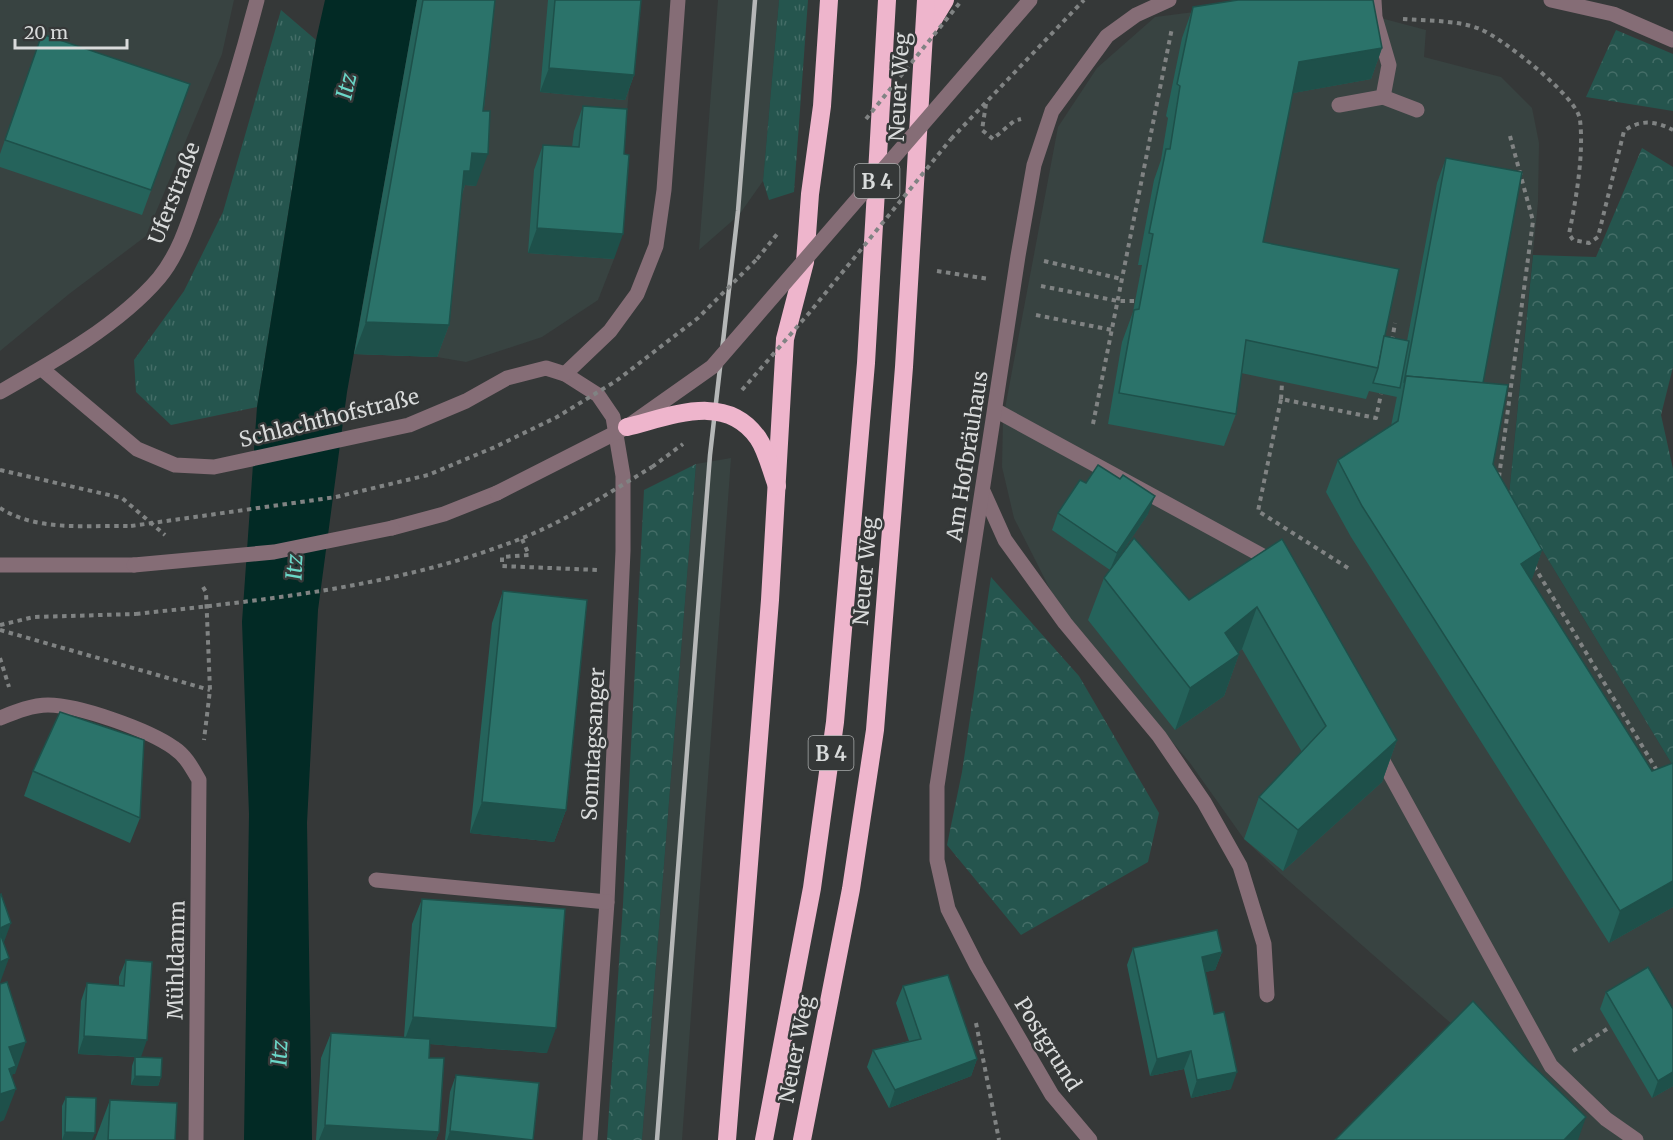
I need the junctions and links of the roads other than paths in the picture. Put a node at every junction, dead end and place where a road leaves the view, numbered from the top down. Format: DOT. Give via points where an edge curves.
graph roads {
  1 [pos="257,0"];
  2 [pos="678,0"];
  3 [pos="829,0"];
  4 [pos="887,0"];
  5 [pos="926,0"];
  6 [pos="945,0"];
  7 [pos="1030,0"];
  8 [pos="1169,0"];
  9 [pos="1374,0"];
  10 [pos="1551,0"];
  11 [pos="924,35"];
  12 [pos="1673,40"];
  13 [pos="1383,97"];
  14 [pos="1339,105"];
  15 [pos="1417,110"];
  16 [pos="805,262"];
  17 [pos="42,369"];
  18 [pos="565,374"];
  19 [pos="0,392"];
  20 [pos="995,410"];
  21 [pos="627,427"];
  22 [pos="777,486"];
  23 [pos="983,491"];
  24 [pos="7,566"];
  25 [pos="1283,580"];
  26 [pos="0,718"];
  27 [pos="1368,736"];
  28 [pos="376,880"];
  29 [pos="607,902"];
  30 [pos="977,966"];
  31 [pos="1268,995"];
  32 [pos="196,1140"];
  33 [pos="590,1140"];
  34 [pos="727,1140"];
  35 [pos="764,1140"];
  36 [pos="802,1140"];
  37 [pos="1090,1140"];
  38 [pos="1636,1140"];
  1 -- 17 [label="street, Uferstraße" via="236,81 181,243 159,278 126,310"];
  2 -- 18 [label="street" via="656,246 637,294 610,331"];
  3 -- 16 [label="highway"];
  4 -- 35 [label="highway, Neuer Weg / B 4" via="866,363 835,723 813,888"];
  5 -- 11 [label="highway, Neuer Weg / B 4"];
  6 -- 11 [label="highway"];
  7 -- 16 [label="street, bridge"];
  8 -- 20 [label="street, Am Hofbräuhaus" via="1136,15 1107,36 1052,111 1034,165"];
  9 -- 13 [label="street" via="1389,65"];
  10 -- 12 [label="street" via="1613,14"];
  11 -- 36 [label="highway, Neuer Weg / B 4" via="904,367 875,730 851,890"];
  13 -- 14 [label="street"];
  13 -- 15 [label="street"];
  16 -- 21 [label="street, bridge" via="712,367"];
  16 -- 22 [label="highway, bridge" via="785,339"];
  17 -- 18 [label="street, Schlachthofstraße" via="137,449 175,465 214,467 409,424 466,401 507,378 546,368"];
  17 -- 19 [label="street, Uferstraße"];
  18 -- 29 [label="street, Sonntagsanger" via="598,395 613,417 623,476"];
  20 -- 23 [label="street, Am Hofbräuhaus"];
  20 -- 25 [label="street" via="1272,561"];
  21 -- 22 [label="highway, bridge" via="687,412 734,415 760,440"];
  21 -- 24 [label="street, bridge" via="497,493 444,514 392,528 274,552 134,565"];
  22 -- 34 [label="highway"];
  23 -- 30 [label="street, Am Hofbräuhaus" via="938,786 937,818 937,860 948,909"];
  23 -- 31 [label="street" via="1005,540 1065,623 1159,736 1204,802 1240,866 1264,944"];
  26 -- 32 [label="street, Mühldamm" via="48,705 100,714 173,747 199,780"];
  27 -- 38 [label="street" via="1551,1066 1606,1119"];
  28 -- 29 [label="street"];
  29 -- 33 [label="street, Sonntagsanger"];
  30 -- 37 [label="street, Postgrund" via="1052,1095"];
}
